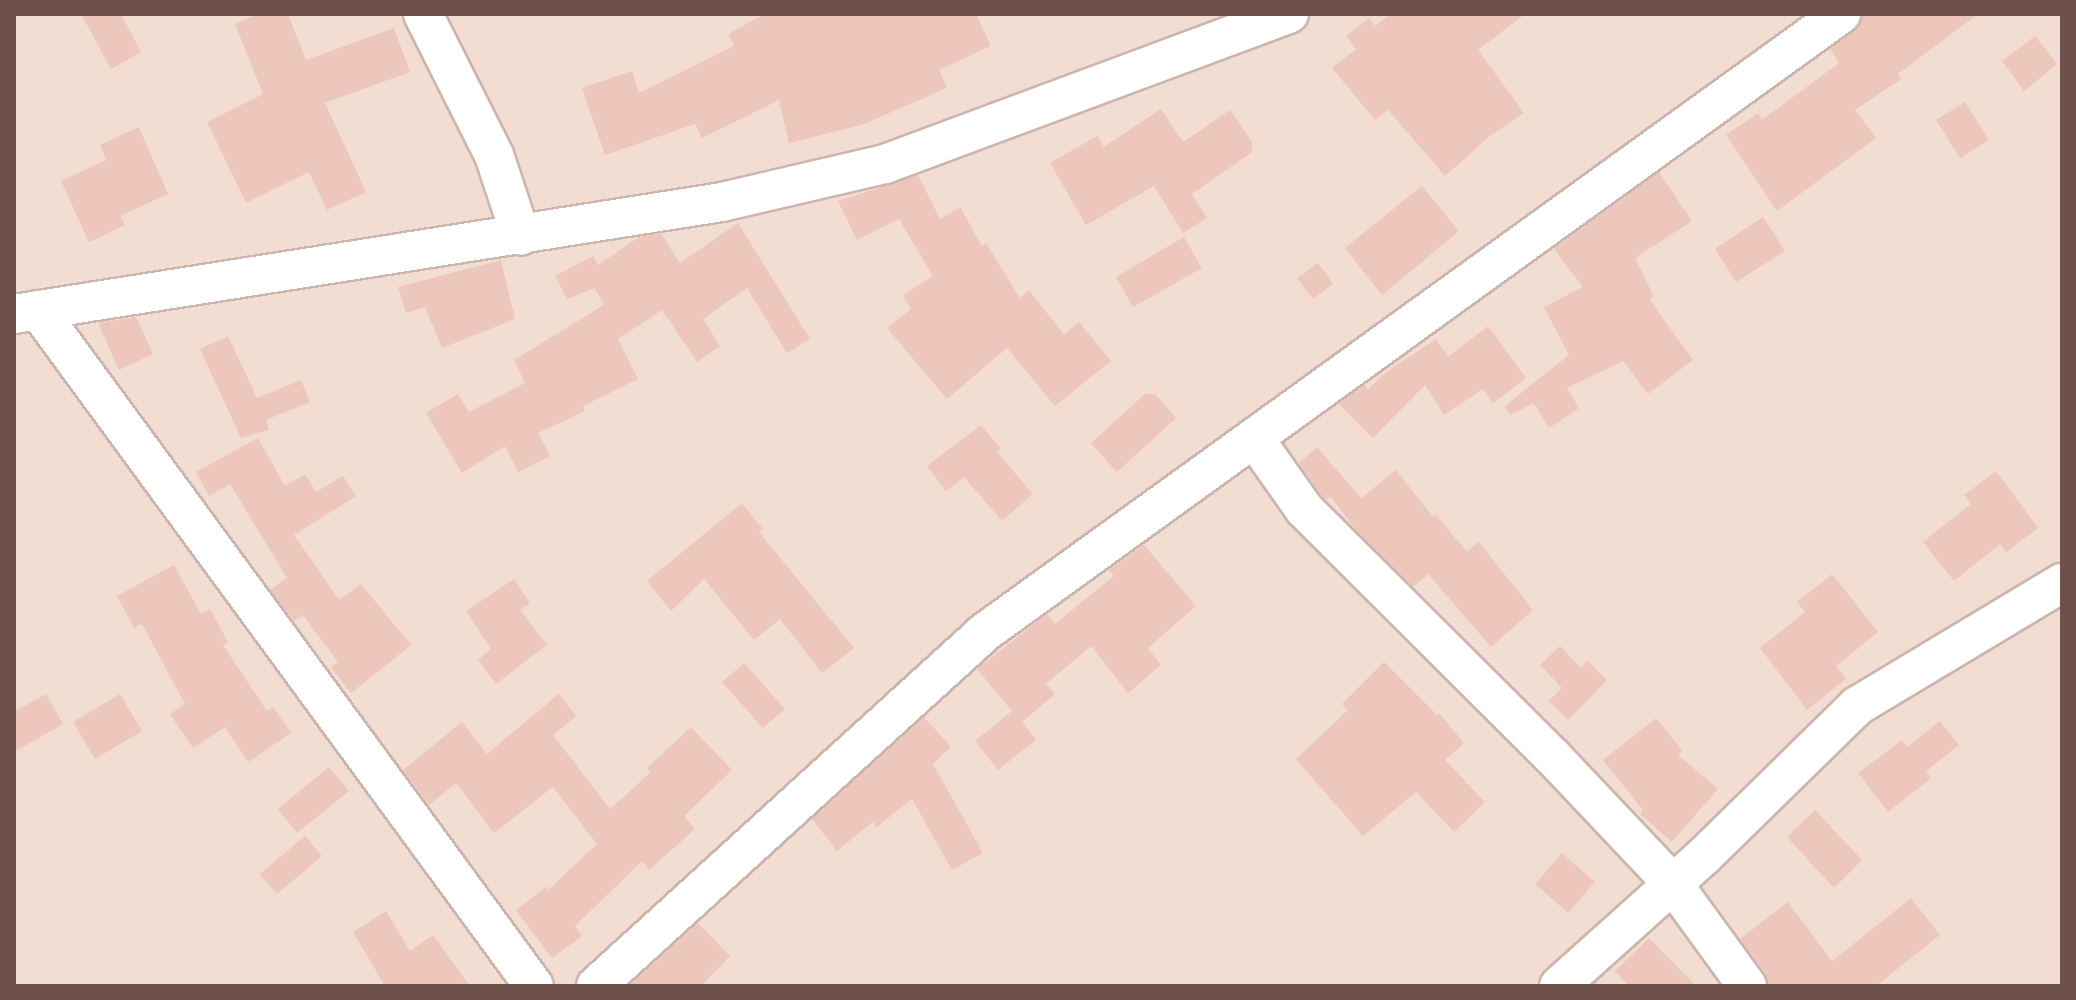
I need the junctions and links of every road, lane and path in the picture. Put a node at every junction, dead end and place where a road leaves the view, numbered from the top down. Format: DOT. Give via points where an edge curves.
graph roads {
  1 [pos="423,14"];
  2 [pos="1289,14"];
  3 [pos="1841,14"];
  4 [pos="1238,22"];
  5 [pos="521,236"];
  6 [pos="26,312"];
  7 [pos="1254,438"];
  8 [pos="2062,583"];
  9 [pos="1673,884"];
  10 [pos="534,986"];
  11 [pos="596,986"];
  12 [pos="1559,986"];
  13 [pos="1747,986"];
  1 -- 5 [label="street" via="494,155"];
  2 -- 4 [label="street"];
  3 -- 7 [label="street"];
  4 -- 5 [label="street" via="885,164 722,202"];
  5 -- 6 [label="street"];
  6 -- 10 [label="street"];
  7 -- 9 [label="street" via="1304,509"];
  7 -- 11 [label="street" via="985,632"];
  8 -- 9 [label="street" via="1857,706"];
  9 -- 12 [label="street"];
  9 -- 13 [label="street"];
}
